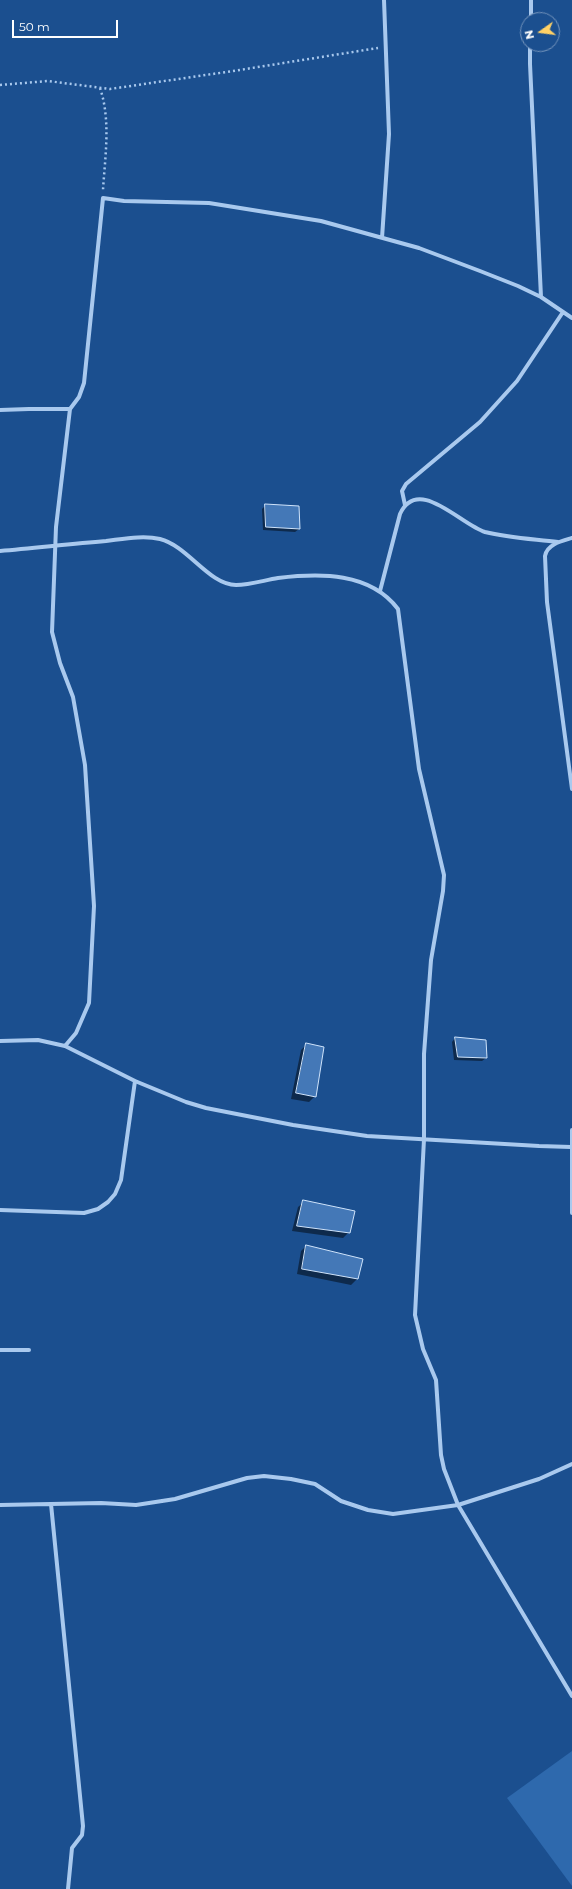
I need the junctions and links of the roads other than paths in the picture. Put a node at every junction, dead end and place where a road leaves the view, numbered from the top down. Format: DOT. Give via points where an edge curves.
graph roads {
  1 [pos="384,0"];
  2 [pos="531,0"];
  3 [pos="531,12"];
  4 [pos="530,52"];
  5 [pos="382,238"];
  6 [pos="541,297"];
  7 [pos="563,312"];
  8 [pos="572,318"];
  9 [pos="70,409"];
  10 [pos="0,410"];
  11 [pos="405,505"];
  12 [pos="572,538"];
  13 [pos="558,542"];
  14 [pos="56,546"];
  15 [pos="0,551"];
  16 [pos="380,591"];
  17 [pos="572,789"];
  18 [pos="0,1041"];
  19 [pos="65,1046"];
  20 [pos="135,1081"];
  21 [pos="572,1130"];
  22 [pos="424,1139"];
  23 [pos="571,1146"];
  24 [pos="0,1210"];
  25 [pos="572,1213"];
  26 [pos="0,1350"];
  27 [pos="29,1350"];
  28 [pos="572,1464"];
  29 [pos="51,1504"];
  30 [pos="0,1505"];
  31 [pos="458,1505"];
  32 [pos="572,1696"];
  33 [pos="68,1889"];
  1 -- 5 [label="street" via="389,134"];
  2 -- 3 [label="street"];
  4 -- 6 [label="street"];
  5 -- 6 [label="street" via="419,248"];
  5 -- 9 [label="street" via="321,221 209,203 124,201 103,198 84,383 79,397"];
  6 -- 7 [label="street"];
  7 -- 8 [label="street"];
  7 -- 11 [label="street" via="517,381 480,422 406,484 402,491"];
  9 -- 10 [label="street"];
  9 -- 14 [label="street"];
  11 -- 13 [label="street" via="414,500 437,503 471,526 484,531"];
  11 -- 16 [label="street" via="400,514"];
  12 -- 13 [label="street"];
  13 -- 17 [label="street" via="545,553 546,602"];
  14 -- 15 [label="street"];
  14 -- 16 [label="street" via="156,538 175,545 225,583 236,585 278,578 324,575 358,581"];
  14 -- 19 [label="street" via="52,632 73,697 80,731 88,802 94,906 89,1004 76,1033"];
  16 -- 22 [label="street" via="392,600 398,609 418,769 444,875 428,993 424,1054"];
  18 -- 19 [label="street" via="38,1040"];
  19 -- 20 [label="street"];
  20 -- 22 [label="street" via="206,1108 344,1134"];
  20 -- 24 [label="street" via="121,1180 108,1202 84,1213"];
  21 -- 23 [label="street"];
  22 -- 23 [label="street"];
  22 -- 31 [label="street" via="415,1315 423,1349 436,1380 441,1455"];
  23 -- 25 [label="street"];
  26 -- 27 [label="street"];
  28 -- 31 [label="street" via="539,1479"];
  29 -- 30 [label="street"];
  29 -- 31 [label="street" via="136,1505 176,1499 247,1478 264,1476 315,1484 341,1501 368,1510 393,1514"];
  29 -- 33 [label="street" via="83,1826 82,1835 72,1848"];
  31 -- 32 [label="street"];
}
